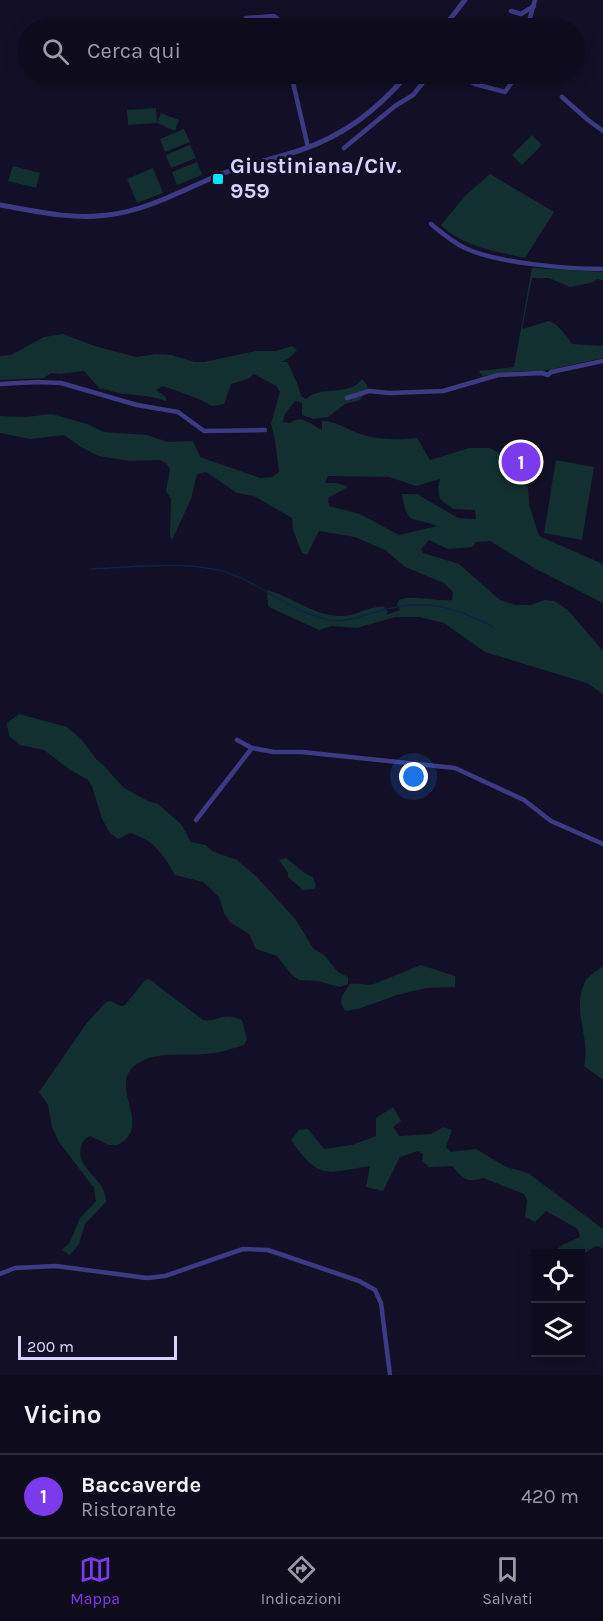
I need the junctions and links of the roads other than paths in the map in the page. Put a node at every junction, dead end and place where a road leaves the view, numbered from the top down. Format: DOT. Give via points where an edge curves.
graph roads {
  1 [pos="465,0"];
  2 [pos="535,3"];
  3 [pos="511,11"];
  4 [pos="246,18"];
  5 [pos="276,18"];
  6 [pos="451,18"];
  7 [pos="530,18"];
  8 [pos="293,84"];
  9 [pos="399,84"];
  10 [pos="422,84"];
  11 [pos="476,84"];
  12 [pos="511,84"];
  13 [pos="505,92"];
  14 [pos="562,97"];
  15 [pos="501,99"];
  16 [pos="603,131"];
  17 [pos="308,147"];
  18 [pos="344,148"];
  19 [pos="0,205"];
  20 [pos="431,224"];
  21 [pos="603,269"];
  22 [pos="603,361"];
  23 [pos="0,384"];
  24 [pos="347,398"];
  25 [pos="265,430"];
  26 [pos="237,740"];
  27 [pos="252,747"];
  28 [pos="196,820"];
  29 [pos="603,844"];
  30 [pos="0,1274"];
  31 [pos="390,1375"];
  1 -- 6 [label="street"];
  2 -- 3 [label="street" via="521,14"];
  2 -- 7 [label="street"];
  4 -- 5 [label="street"];
  8 -- 17 [label="street"];
  9 -- 17 [label="street" via="369,114"];
  10 -- 18 [label="street"];
  11 -- 13 [label="street"];
  12 -- 13 [label="street"];
  13 -- 15 [label="street"];
  14 -- 16 [label="street"];
  17 -- 19 [label="street" via="233,170 154,203 112,214 71,216"];
  20 -- 21 [label="street" via="455,243 478,253 533,264"];
  22 -- 24 [label="street" via="548,375 498,375 443,391 369,391"];
  23 -- 25 [label="street" via="64,383 142,406 178,412 204,431"];
  26 -- 27 [label="street"];
  27 -- 28 [label="street"];
  27 -- 29 [label="street" via="454,768 524,800 551,821"];
  30 -- 31 [label="street" via="15,1268 56,1266 147,1278 165,1276 243,1249 268,1250 375,1290 381,1303"];
}
